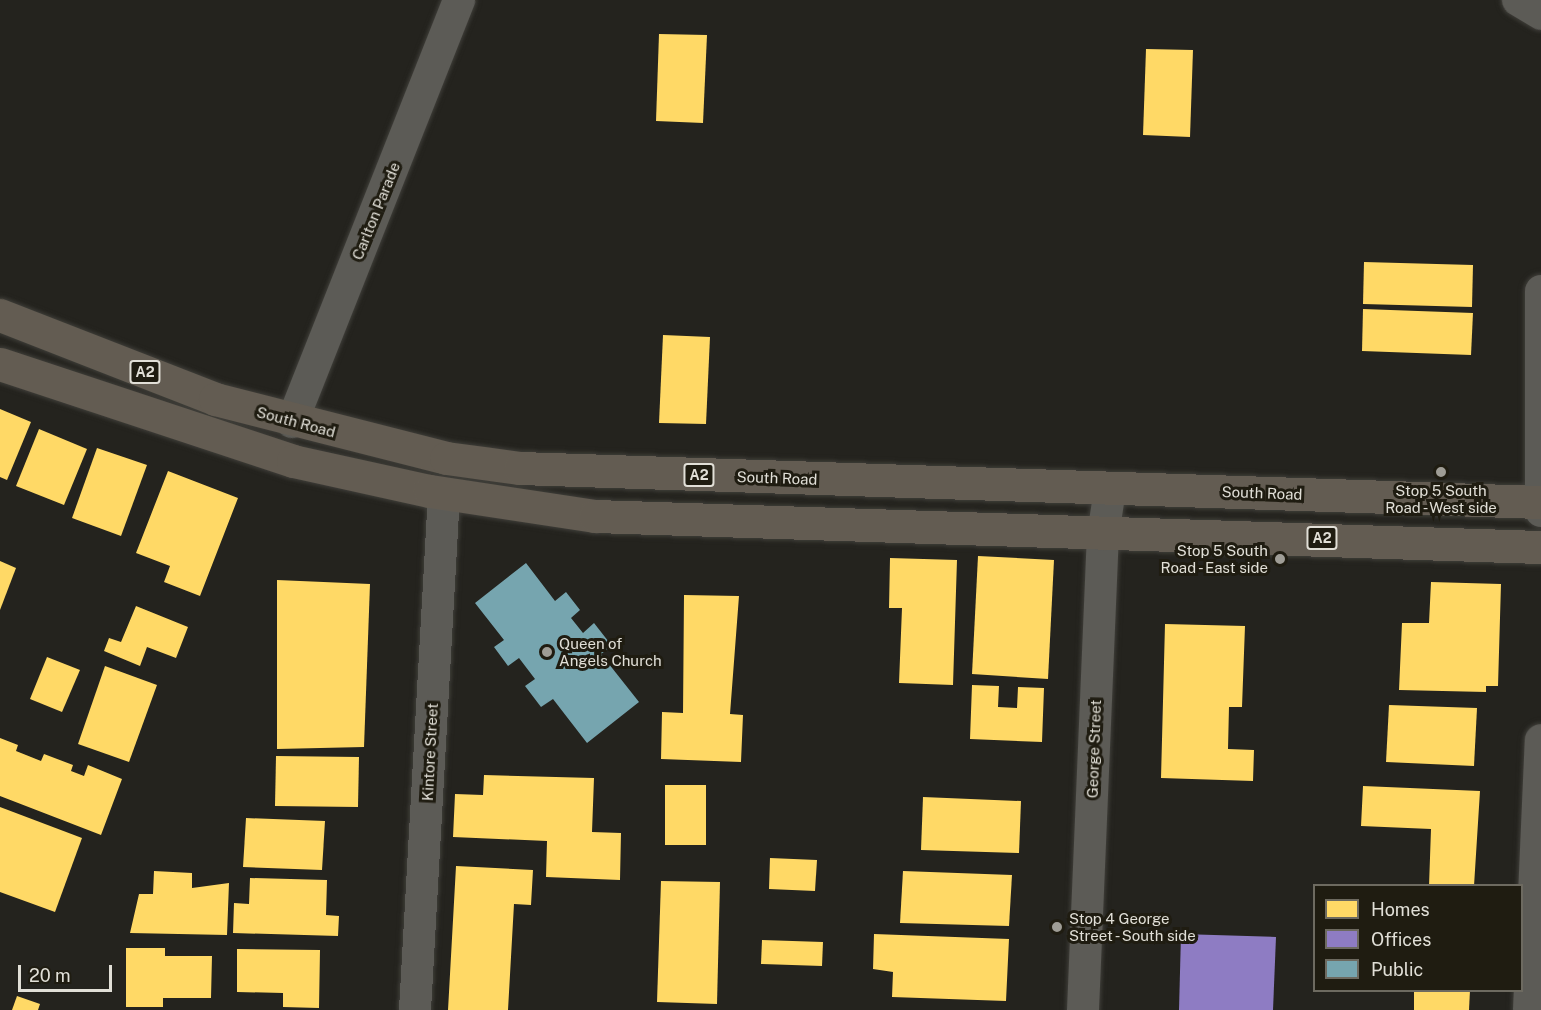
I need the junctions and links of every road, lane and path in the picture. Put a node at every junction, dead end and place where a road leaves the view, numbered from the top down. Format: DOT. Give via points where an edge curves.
graph roads {
  1 [pos="459,0"];
  2 [pos="1518,0"];
  3 [pos="1541,14"];
  4 [pos="1541,291"];
  5 [pos="0,315"];
  6 [pos="0,364"];
  7 [pos="292,422"];
  8 [pos="1110,489"];
  9 [pos="444,494"];
  10 [pos="1540,505"];
  11 [pos="1102,535"];
  12 [pos="1541,547"];
  13 [pos="1541,740"];
  14 [pos="415,1010"];
  15 [pos="1083,1010"];
  16 [pos="1529,1010"];
  1 -- 7 [label="street, Carlton Parade"];
  2 -- 3 [label="street"];
  4 -- 10 [label="street"];
  5 -- 7 [label="highway, South Road / A2" via="215,399"];
  6 -- 9 [label="highway, A2" via="281,458"];
  7 -- 8 [label="highway, South Road / A2" via="446,458 520,468"];
  8 -- 10 [label="highway, South Road / A2"];
  8 -- 11 [label="street, George Street"];
  9 -- 11 [label="highway, A2" via="651,520"];
  9 -- 14 [label="street, Kintore Street"];
  11 -- 12 [label="highway, A2"];
  11 -- 15 [label="street, George Street"];
  13 -- 16 [label="street"];
}
